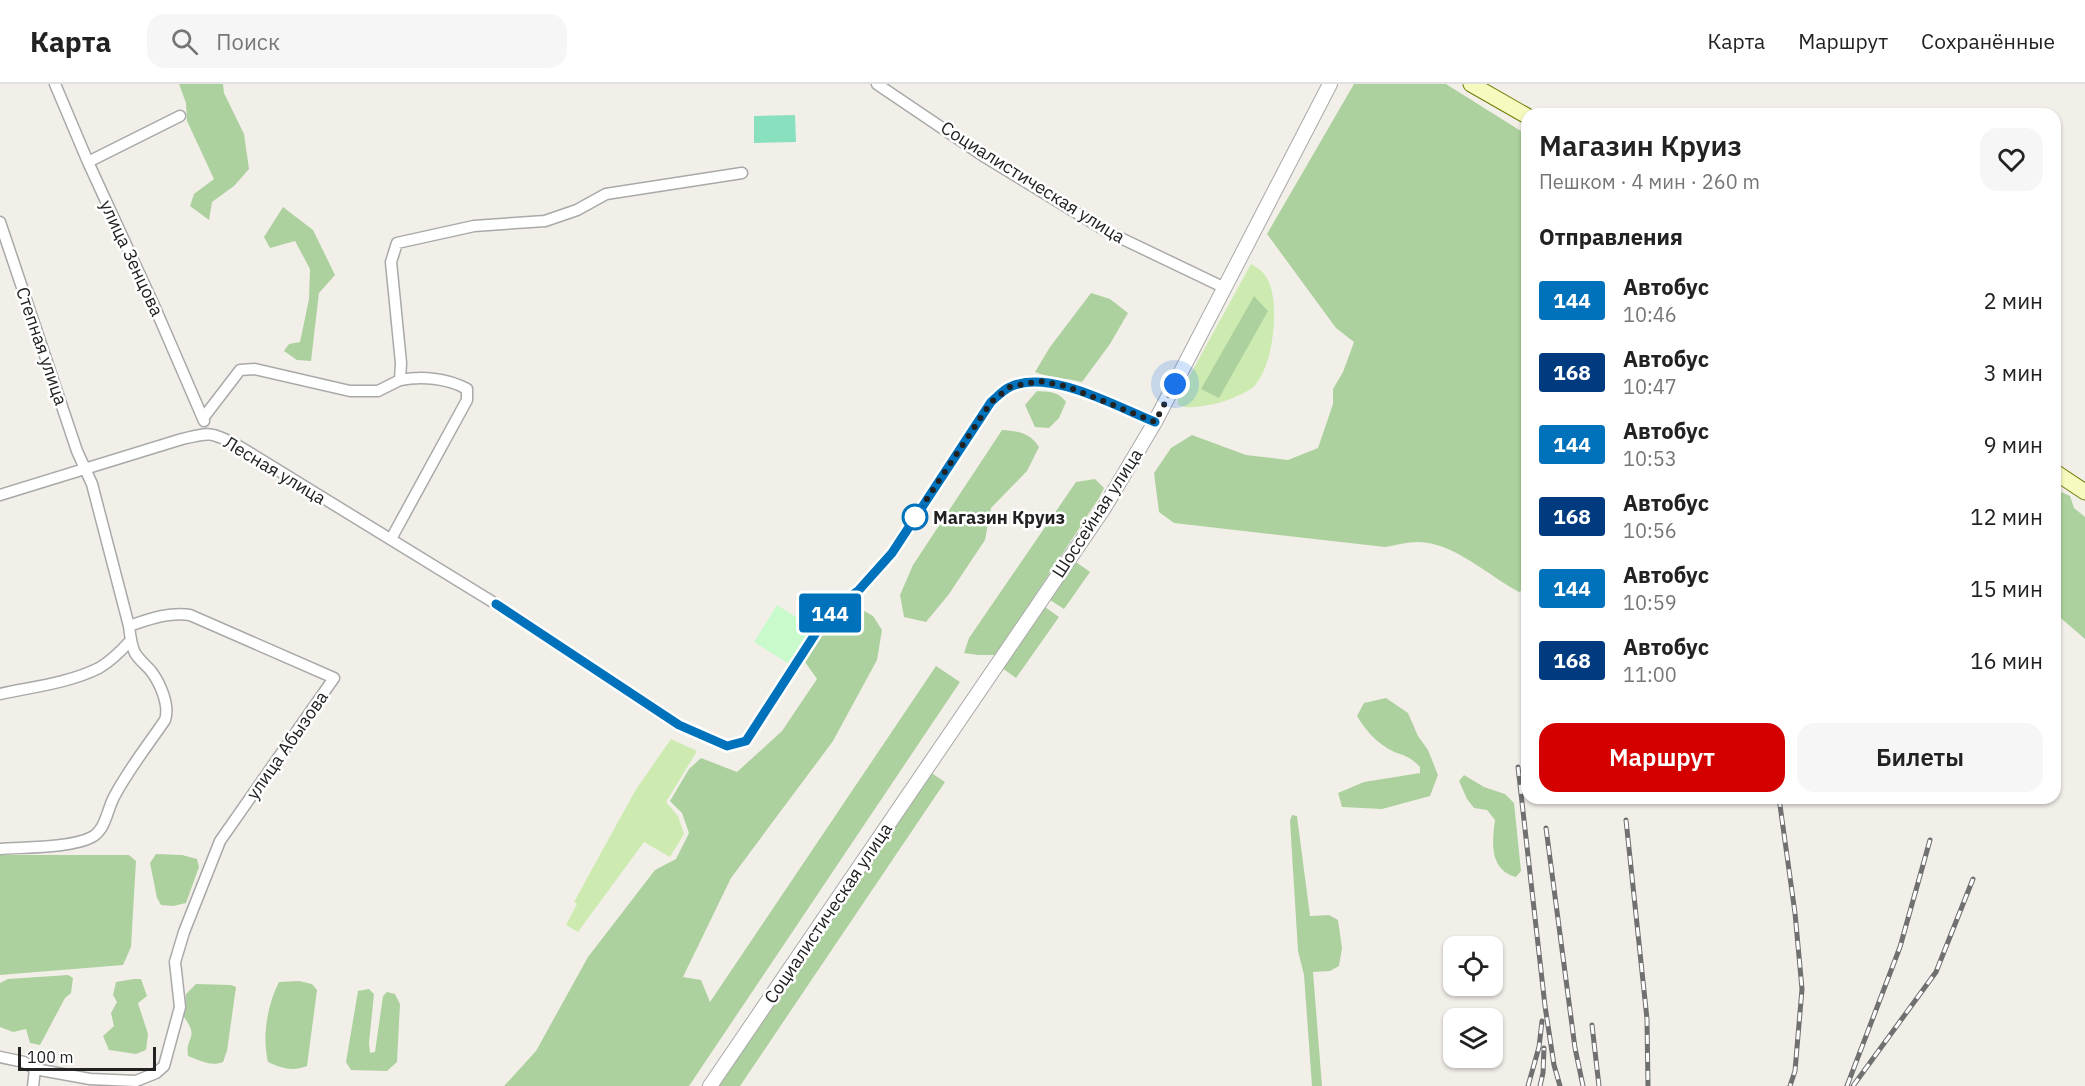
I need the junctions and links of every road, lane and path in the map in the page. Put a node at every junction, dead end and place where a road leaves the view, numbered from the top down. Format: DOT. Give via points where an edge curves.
graph roads {
  1 [pos="55,84"];
  2 [pos="877,84"];
  3 [pos="1330,84"];
  4 [pos="1471,84"];
  5 [pos="1521,113"];
  6 [pos="180,116"];
  7 [pos="88,162"];
  8 [pos="742,173"];
  9 [pos="0,222"];
  10 [pos="1225,288"];
  11 [pos="400,380"];
  12 [pos="204,417"];
  13 [pos="1155,422"];
  14 [pos="207,433"];
  15 [pos="86,469"];
  16 [pos="2061,476"];
  17 [pos="2085,492"];
  18 [pos="0,495"];
  19 [pos="391,539"];
  20 [pos="129,626"];
  21 [pos="130,641"];
  22 [pos="0,694"];
  23 [pos="945,740"];
  24 [pos="0,849"];
  25 [pos="0,1057"];
  26 [pos="35,1069"];
  27 [pos="33,1086"];
  28 [pos="710,1086"];
  1 -- 7 [label="street, улица Зенцова"];
  2 -- 10 [label="street, Социалистическая улица" via="1106,231"];
  3 -- 10 [label="street, Шоссейная улица"];
  4 -- 5 [label="main road"];
  6 -- 7 [label="street"];
  7 -- 12 [label="street, улица Зенцова"];
  8 -- 11 [label="street" via="606,194 545,221 474,226 397,243 391,262"];
  9 -- 15 [label="street, Степная улица"];
  10 -- 13 [label="street, Шоссейная улица"];
  11 -- 12 [label="street" via="378,391 350,391 255,369 240,370"];
  11 -- 19 [label="street" via="418,377 456,383 467,389 467,400"];
  12 -- 14 [label="street, улица Зенцова"];
  13 -- 19 [label="street, Лесная улица" via="1066,386 1039,381 1010,387 991,402 892,553 858,591 830,611 746,741 727,746 679,725"];
  13 -- 23 [label="street, Шоссейная улица" via="1104,508"];
  14 -- 15 [label="street, Лесная улица"];
  14 -- 19 [label="street, Лесная улица" via="237,445"];
  15 -- 18 [label="street, Лесная улица"];
  15 -- 20 [label="street, Степная улица"];
  16 -- 17 [label="main road"];
  20 -- 21 [label="street"];
  20 -- 26 [label="street, улица Абызова" via="164,615 190,615 333,678 220,841 175,962 180,1007 164,1066 156,1074 136,1081 90,1079"];
  21 -- 22 [label="street" via="119,654 78,676"];
  21 -- 24 [label="street" via="158,683 167,712 114,797 102,826 86,840"];
  23 -- 28 [label="street, Социалистическая улица"];
  25 -- 26 [label="street" via="24,1062"];
  26 -- 27 [label="street"];
}
